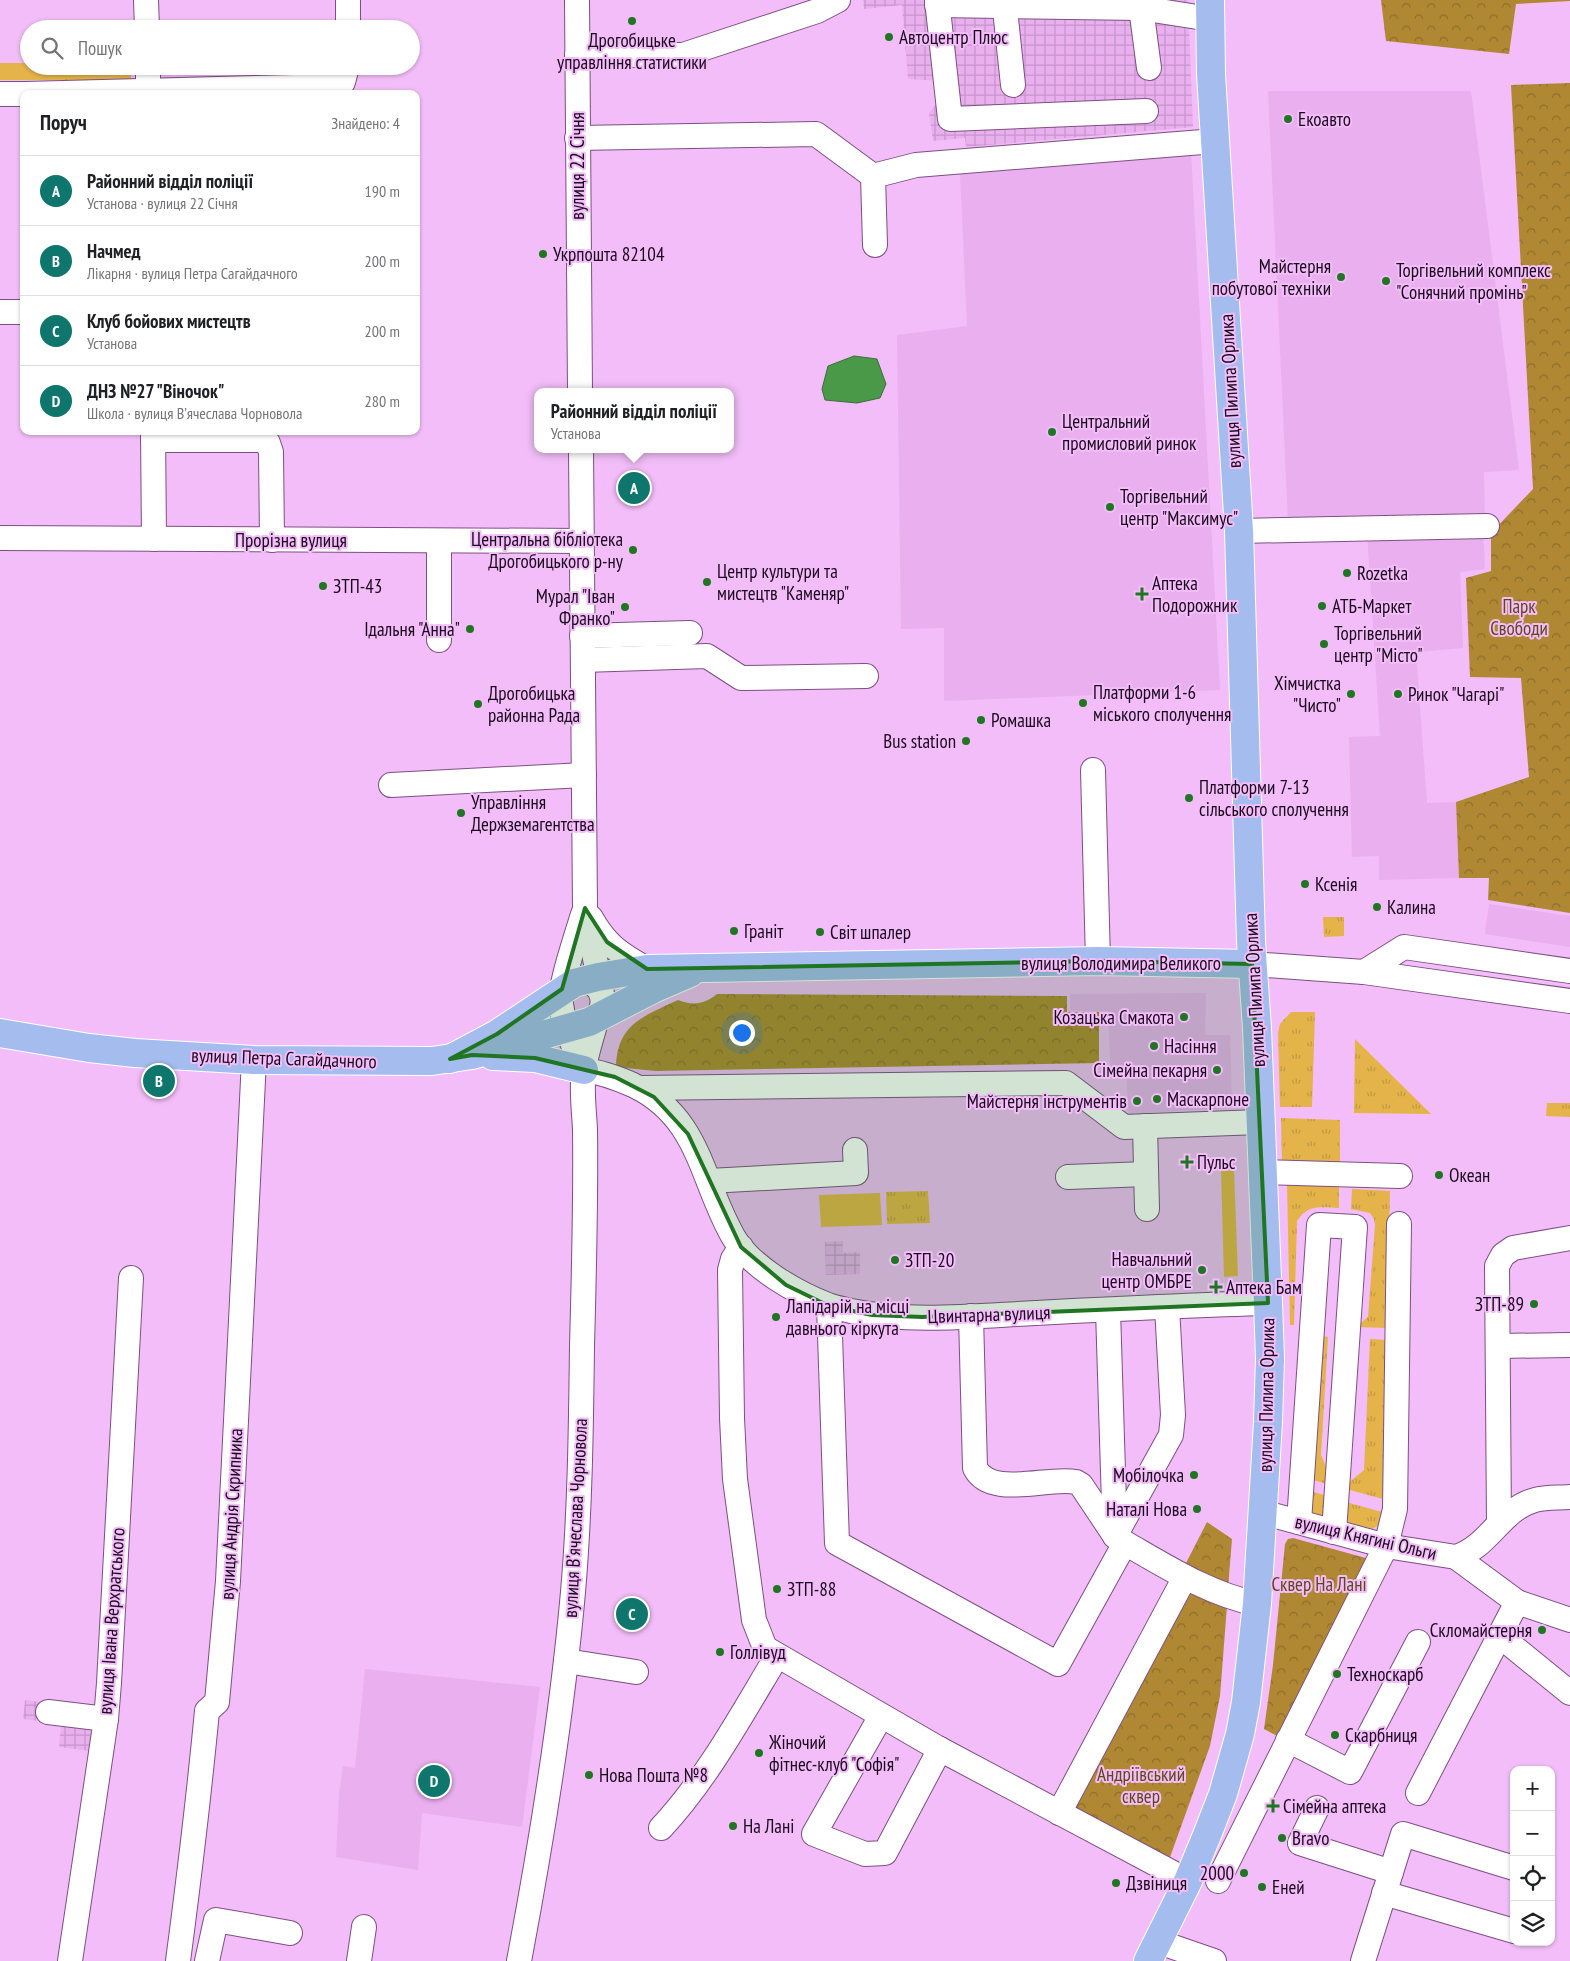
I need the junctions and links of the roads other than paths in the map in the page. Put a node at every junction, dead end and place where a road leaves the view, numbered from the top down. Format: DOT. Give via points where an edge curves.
graph roads {
  1 [pos="146,0"];
  2 [pos="348,0"];
  3 [pos="576,0"];
  4 [pos="838,0"];
  5 [pos="937,3"];
  6 [pos="1004,3"];
  7 [pos="1075,4"];
  8 [pos="1140,4"];
  9 [pos="1210,10"];
  10 [pos="147,20"];
  11 [pos="348,20"];
  12 [pos="577,55"];
  13 [pos="1149,68"];
  14 [pos="148,75"];
  15 [pos="344,75"];
  16 [pos="1013,85"];
  17 [pos="148,90"];
  18 [pos="248,90"];
  19 [pos="0,94"];
  20 [pos="20,94"];
  21 [pos="1146,111"];
  22 [pos="577,138"];
  23 [pos="1215,141"];
  24 [pos="873,176"];
  25 [pos="874,245"];
  26 [pos="0,312"];
  27 [pos="20,312"];
  28 [pos="580,388"];
  29 [pos="153,436"];
  30 [pos="580,453"];
  31 [pos="1487,526"];
  32 [pos="1238,531"];
  33 [pos="0,538"];
  34 [pos="154,539"];
  35 [pos="272,540"];
  36 [pos="439,541"];
  37 [pos="582,541"];
  38 [pos="690,633"];
  39 [pos="582,636"];
  40 [pos="439,640"];
  41 [pos="583,660"];
  42 [pos="866,676"];
  43 [pos="1093,770"];
  44 [pos="584,775"];
  45 [pos="391,784"];
  46 [pos="585,908"];
  47 [pos="1098,961"];
  48 [pos="1252,964"];
  49 [pos="700,968"];
  50 [pos="647,969"];
  51 [pos="1570,971"];
  52 [pos="1364,972"];
  53 [pos="578,1000"];
  54 [pos="1570,1001"];
  55 [pos="0,1033"];
  56 [pos="461,1057"];
  57 [pos="254,1060"];
  58 [pos="584,1070"];
  59 [pos="639,1088"];
  60 [pos="1260,1122"];
  61 [pos="1145,1126"];
  62 [pos="854,1150"];
  63 [pos="1262,1172"];
  64 [pos="1146,1174"];
  65 [pos="1400,1176"];
  66 [pos="1068,1177"];
  67 [pos="709,1181"];
  68 [pos="1147,1209"];
  69 [pos="1399,1224"];
  70 [pos="1570,1238"];
  71 [pos="741,1247"];
  72 [pos="131,1278"];
  73 [pos="1268,1303"];
  74 [pos="829,1306"];
  75 [pos="1167,1307"];
  76 [pos="1108,1310"];
  77 [pos="971,1316"];
  78 [pos="1570,1345"];
  79 [pos="1498,1346"];
  80 [pos="1570,1497"];
  81 [pos="1262,1512"];
  82 [pos="1299,1522"];
  83 [pos="1499,1523"];
  84 [pos="1334,1532"];
  85 [pos="1120,1539"];
  86 [pos="1386,1546"];
  87 [pos="1456,1557"];
  88 [pos="1185,1578"];
  89 [pos="1517,1602"];
  90 [pos="1257,1604"];
  91 [pos="1570,1620"];
  92 [pos="1500,1636"];
  93 [pos="1418,1642"];
  94 [pos="777,1656"];
  95 [pos="566,1661"];
  96 [pos="636,1672"];
  97 [pos="1570,1693"];
  98 [pos="48,1712"];
  99 [pos="881,1716"];
  100 [pos="106,1719"];
  101 [pos="1288,1740"];
  102 [pos="940,1749"];
  103 [pos="1418,1793"];
  104 [pos="1317,1808"];
  105 [pos="1059,1813"];
  106 [pos="661,1828"];
  107 [pos="1510,1867"];
  108 [pos="1188,1881"];
  109 [pos="1218,1881"];
  110 [pos="1388,1883"];
  111 [pos="364,1927"];
  112 [pos="1510,1929"];
  113 [pos="290,1933"];
  114 [pos="1154,1951"];
  115 [pos="70,1961"];
  116 [pos="178,1961"];
  117 [pos="207,1961"];
  118 [pos="360,1961"];
  119 [pos="519,1961"];
  120 [pos="1214,1961"];
  121 [pos="1363,1961"];
  1 -- 10 [label="street"];
  2 -- 11 [label="street"];
  3 -- 12 [label="street, вулиця 22 Січня"];
  4 -- 12 [label="street" via="817,11 683,55"];
  5 -- 6 [label="street"];
  5 -- 21 [label="street" via="950,119"];
  6 -- 7 [label="street"];
  6 -- 16 [label="street"];
  7 -- 8 [label="street"];
  8 -- 9 [label="street"];
  8 -- 13 [label="street"];
  9 -- 23 [label="main road, вулиця Пилипа Орлика"];
  12 -- 22 [label="street, вулиця 22 Січня"];
  14 -- 17 [label="street"];
  15 -- 18 [label="street" via="335,86"];
  19 -- 20 [label="street"];
  22 -- 24 [label="street" via="816,134"];
  22 -- 28 [label="street, вулиця 22 Січня"];
  23 -- 24 [label="street" via="916,165"];
  23 -- 32 [label="main road, вулиця Пилипа Орлика"];
  24 -- 25 [label="street"];
  26 -- 27 [label="street"];
  29 -- 34 [label="street"];
  29 -- 35 [label="street" via="260,440 268,443 271,452"];
  30 -- 37 [label="street"];
  31 -- 32 [label="street"];
  32 -- 48 [label="main road, вулиця Пилипа Орлика"];
  33 -- 34 [label="street, Прорізна вулиця"];
  34 -- 35 [label="street, Прорізна вулиця"];
  35 -- 36 [label="street, Прорізна вулиця"];
  36 -- 37 [label="street, Прорізна вулиця"];
  36 -- 40 [label="street"];
  37 -- 39 [label="street"];
  38 -- 39 [label="street"];
  39 -- 41 [label="street"];
  41 -- 42 [label="street" via="708,656 741,678"];
  41 -- 44 [label="street"];
  43 -- 47 [label="street"];
  44 -- 45 [label="street"];
  44 -- 46 [label="street"];
  46 -- 50 [label="street" via="607,942"];
  46 -- 53 [label="street"];
  46 -- 53 [label="street"];
  47 -- 48 [label="main road, вулиця Володимира Великого"];
  47 -- 49 [label="main road, вулиця Володимира Великого"];
  48 -- 52 [label="street, вулиця Володимира Великого"];
  48 -- 60 [label="main road, вулиця Пилипа Орлика"];
  49 -- 50 [label="main road, вулиця Володимира Великого"];
  49 -- 53 [label="main road"];
  50 -- 53 [label="main road, вулиця Володимира Великого"];
  51 -- 52 [label="street" via="1404,947"];
  52 -- 54 [label="street, вулиця Володимира Великого"];
  53 -- 56 [label="main road"];
  53 -- 56 [label="main road" via="497,1034"];
  53 -- 58 [label="street"];
  53 -- 58 [label="street"];
  55 -- 57 [label="main road, вулиця Петра Сагайдачного" via="98,1049"];
  56 -- 57 [label="main road, вулиця Петра Сагайдачного" via="432,1062"];
  56 -- 58 [label="main road" via="535,1058"];
  57 -- 116 [label="street, вулиця Андрія Скрипника" via="228,1580 217,1702 207,1711"];
  58 -- 59 [label="street, Цвинтарна вулиця" via="615,1077"];
  58 -- 95 [label="street, вулиця Вʼячеслава Чорновола" via="586,1171 580,1452"];
  59 -- 61 [label="street" via="1066,1083 1124,1127"];
  59 -- 67 [label="street, Цвинтарна вулиця" via="654,1097 688,1134"];
  60 -- 61 [label="street"];
  60 -- 63 [label="main road, вулиця Пилипа Орлика"];
  61 -- 64 [label="street"];
  62 -- 67 [label="street" via="856,1173"];
  63 -- 65 [label="street"];
  63 -- 73 [label="main road, вулиця Пилипа Орлика"];
  64 -- 66 [label="street"];
  64 -- 68 [label="street"];
  67 -- 71 [label="street, Цвинтарна вулиця" via="726,1222"];
  69 -- 86 [label="street" via="1395,1500"];
  70 -- 79 [label="street" via="1513,1248 1503,1255 1497,1266"];
  71 -- 74 [label="street, Цвинтарна вулиця" via="786,1284"];
  71 -- 94 [label="street" via="730,1270 735,1479 754,1620 765,1648"];
  72 -- 100 [label="street, вулиця Івана Верхратського"];
  73 -- 75 [label="street, Цвинтарна вулиця"];
  73 -- 81 [label="main road, вулиця Пилипа Орлика" via="1270,1358"];
  74 -- 77 [label="street, Цвинтарна вулиця" via="872,1315"];
  74 -- 85 [label="street" via="837,1544 1058,1664"];
  75 -- 76 [label="street, Цвинтарна вулиця"];
  75 -- 85 [label="street" via="1173,1415 1171,1435"];
  76 -- 77 [label="street, Цвинтарна вулиця"];
  76 -- 85 [label="street"];
  77 -- 85 [label="street" via="975,1468 979,1476 1003,1484 1076,1482"];
  78 -- 79 [label="street"];
  79 -- 83 [label="street"];
  80 -- 83 [label="street, вулиця Княгині Ольги" via="1534,1500 1518,1507"];
  81 -- 82 [label="street, вулиця Княгині Ольги"];
  81 -- 90 [label="main road, вулиця Пилипа Орлика"];
  82 -- 84 [label="street, вулиця Княгині Ольги"];
  82 -- 84 [label="street" via="1319,1225 1355,1228"];
  83 -- 87 [label="street, вулиця Княгині Ольги" via="1476,1547"];
  84 -- 86 [label="street, вулиця Княгині Ольги"];
  85 -- 88 [label="street"];
  86 -- 87 [label="street, вулиця Княгині Ольги"];
  86 -- 101 [label="street"];
  87 -- 89 [label="street"];
  88 -- 90 [label="street" via="1235,1599"];
  88 -- 105 [label="street"];
  89 -- 91 [label="street"];
  89 -- 92 [label="street"];
  90 -- 108 [label="main road, вулиця Пилипа Орлика" via="1246,1702 1238,1741 1223,1794"];
  92 -- 97 [label="street"];
  92 -- 103 [label="street"];
  93 -- 101 [label="street" via="1350,1772"];
  94 -- 99 [label="street"];
  94 -- 106 [label="street" via="683,1805"];
  95 -- 96 [label="street"];
  95 -- 119 [label="street, вулиця Вʼячеслава Чорновола" via="534,1886"];
  98 -- 100 [label="street"];
  99 -- 102 [label="street"];
  99 -- 102 [label="street" via="814,1834 866,1854 884,1853"];
  100 -- 115 [label="street, вулиця Івана Верхратського"];
  101 -- 109 [label="street"];
  102 -- 105 [label="street"];
  104 -- 110 [label="street" via="1300,1843"];
  105 -- 108 [label="street"];
  107 -- 110 [label="street" via="1403,1834"];
  108 -- 114 [label="main road, вулиця Пилипа Орлика"];
  110 -- 112 [label="street"];
  110 -- 121 [label="street"];
  111 -- 118 [label="street"];
  113 -- 117 [label="street" via="216,1920"];
  114 -- 120 [label="street"];
}
